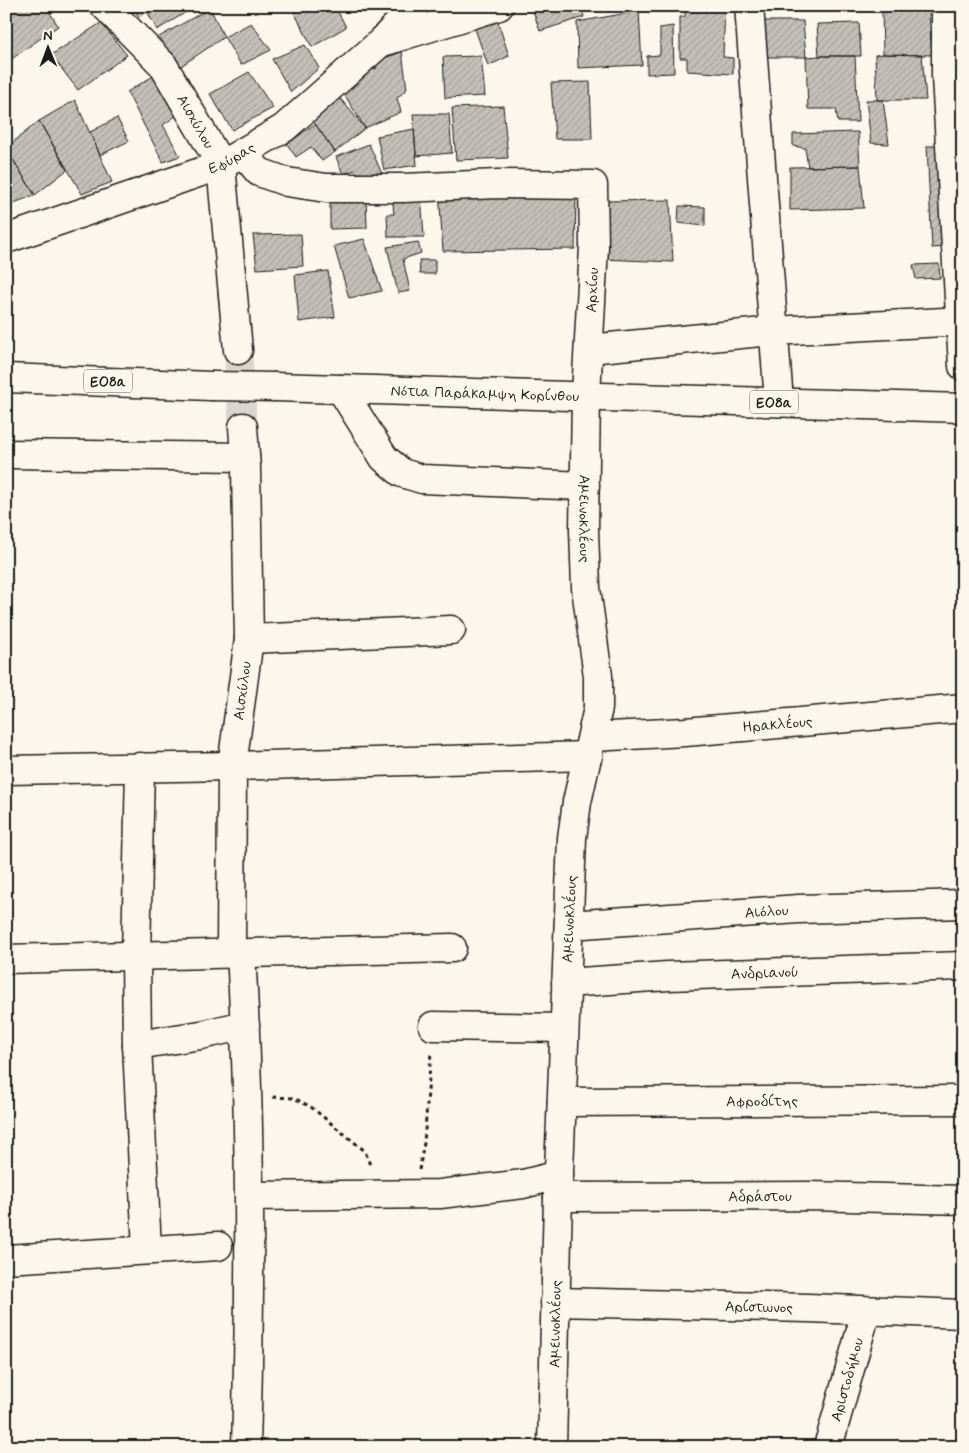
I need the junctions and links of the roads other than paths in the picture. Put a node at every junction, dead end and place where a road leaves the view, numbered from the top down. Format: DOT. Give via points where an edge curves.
graph roads {
  1 [pos="106,6"];
  2 [pos="415,6"];
  3 [pos="499,6"];
  4 [pos="748,6"];
  5 [pos="946,6"];
  6 [pos="380,42"];
  7 [pos="954,77"];
  8 [pos="232,159"];
  9 [pos="958,202"];
  10 [pos="6,239"];
  11 [pos="961,321"];
  12 [pos="773,331"];
  13 [pos="589,349"];
  14 [pos="238,350"];
  15 [pos="963,366"];
  16 [pos="6,378"];
  17 [pos="341,389"];
  18 [pos="586,396"];
  19 [pos="778,402"];
  20 [pos="963,408"];
  21 [pos="243,427"];
  22 [pos="6,454"];
  23 [pos="245,457"];
  24 [pos="585,486"];
  25 [pos="451,630"];
  26 [pos="248,638"];
  27 [pos="963,708"];
  28 [pos="590,746"];
  29 [pos="232,766"];
  30 [pos="140,767"];
  31 [pos="6,770"];
  32 [pos="963,904"];
  33 [pos="569,925"];
  34 [pos="452,948"];
  35 [pos="236,954"];
  36 [pos="136,956"];
  37 [pos="6,959"];
  38 [pos="963,966"];
  39 [pos="566,983"];
  40 [pos="245,1025"];
  41 [pos="433,1026"];
  42 [pos="564,1028"];
  43 [pos="137,1045"];
  44 [pos="963,1100"];
  45 [pos="562,1102"];
  46 [pos="559,1186"];
  47 [pos="250,1196"];
  48 [pos="963,1200"];
  49 [pos="218,1246"];
  50 [pos="147,1250"];
  51 [pos="6,1259"];
  52 [pos="555,1302"];
  53 [pos="866,1312"];
  54 [pos="963,1314"];
  55 [pos="246,1447"];
  56 [pos="552,1447"];
  57 [pos="828,1447"];
  1 -- 8 [label="main road, Αισχύλου" via="163,65"];
  2 -- 6 [label="main road, Εφύρας"];
  3 -- 6 [label="main road"];
  4 -- 12 [label="main road"];
  5 -- 7 [label="main road"];
  6 -- 8 [label="main road, Εφύρας" via="284,128"];
  7 -- 9 [label="main road"];
  8 -- 10 [label="main road, Εφύρας"];
  8 -- 13 [label="main road, Αρχίου" via="287,182 326,188 593,185 594,247"];
  8 -- 14 [label="main road, Αισχύλου"];
  9 -- 11 [label="main road"];
  11 -- 12 [label="main road"];
  11 -- 15 [label="main road"];
  12 -- 13 [label="main road"];
  12 -- 19 [label="main road"];
  13 -- 18 [label="main road, Αρχίου"];
  16 -- 17 [label="main road, Νότια Παράκαμψη Κορίνθου / ΕΟ8α, bridge"];
  17 -- 18 [label="main road, Νότια Παράκαμψη Κορίνθου / ΕΟ8α"];
  17 -- 24 [label="main road" via="384,458 402,473 422,479"];
  18 -- 19 [label="main road, Νότια Παράκαμψη Κορίνθου / ΕΟ8α"];
  18 -- 24 [label="main road, Αμεινοκλέους"];
  19 -- 20 [label="main road, Νότια Παράκαμψη Κορίνθου / ΕΟ8α"];
  21 -- 23 [label="main road, Αισχύλου"];
  22 -- 23 [label="main road"];
  23 -- 26 [label="main road, Αισχύλου"];
  24 -- 28 [label="main road, Αμεινοκλέους" via="586,588 598,676 598,708"];
  25 -- 26 [label="main road"];
  26 -- 29 [label="main road, Αισχύλου"];
  27 -- 28 [label="main road, Ηρακλέους" via="685,732"];
  28 -- 29 [label="main road, Ηρακλέους"];
  28 -- 33 [label="main road, Αμεινοκλέους" via="572,838"];
  29 -- 30 [label="main road, Ηρακλέους"];
  29 -- 35 [label="main road, Αισχύλου"];
  30 -- 31 [label="main road, Ηρακλέους"];
  30 -- 36 [label="main road"];
  32 -- 33 [label="main road, Αιόλου" via="799,910"];
  33 -- 39 [label="main road, Αμεινοκλέους"];
  34 -- 35 [label="main road"];
  35 -- 36 [label="main road"];
  35 -- 40 [label="main road, Αισχύλου"];
  36 -- 37 [label="main road"];
  36 -- 43 [label="main road"];
  38 -- 39 [label="main road, Ανδριανού" via="668,976"];
  39 -- 42 [label="main road, Αμεινοκλέους"];
  40 -- 43 [label="main road"];
  40 -- 47 [label="main road, Αισχύλου"];
  41 -- 42 [label="main road"];
  42 -- 45 [label="main road, Αμεινοκλέους"];
  43 -- 50 [label="main road"];
  44 -- 45 [label="main road, Αφροδίτης"];
  45 -- 46 [label="main road, Αμεινοκλέους"];
  46 -- 47 [label="main road, Αδράστου" via="523,1184 440,1194"];
  46 -- 48 [label="main road, Αδράστου"];
  46 -- 52 [label="main road, Αμεινοκλέους"];
  47 -- 55 [label="main road, Αισχύλου"];
  49 -- 50 [label="main road"];
  50 -- 51 [label="main road"];
  52 -- 53 [label="main road, Αρίστωνος"];
  52 -- 56 [label="main road, Αμεινοκλέους"];
  53 -- 54 [label="main road, Αρίστωνος"];
  53 -- 57 [label="main road, Αριστοδήμου"];
}
